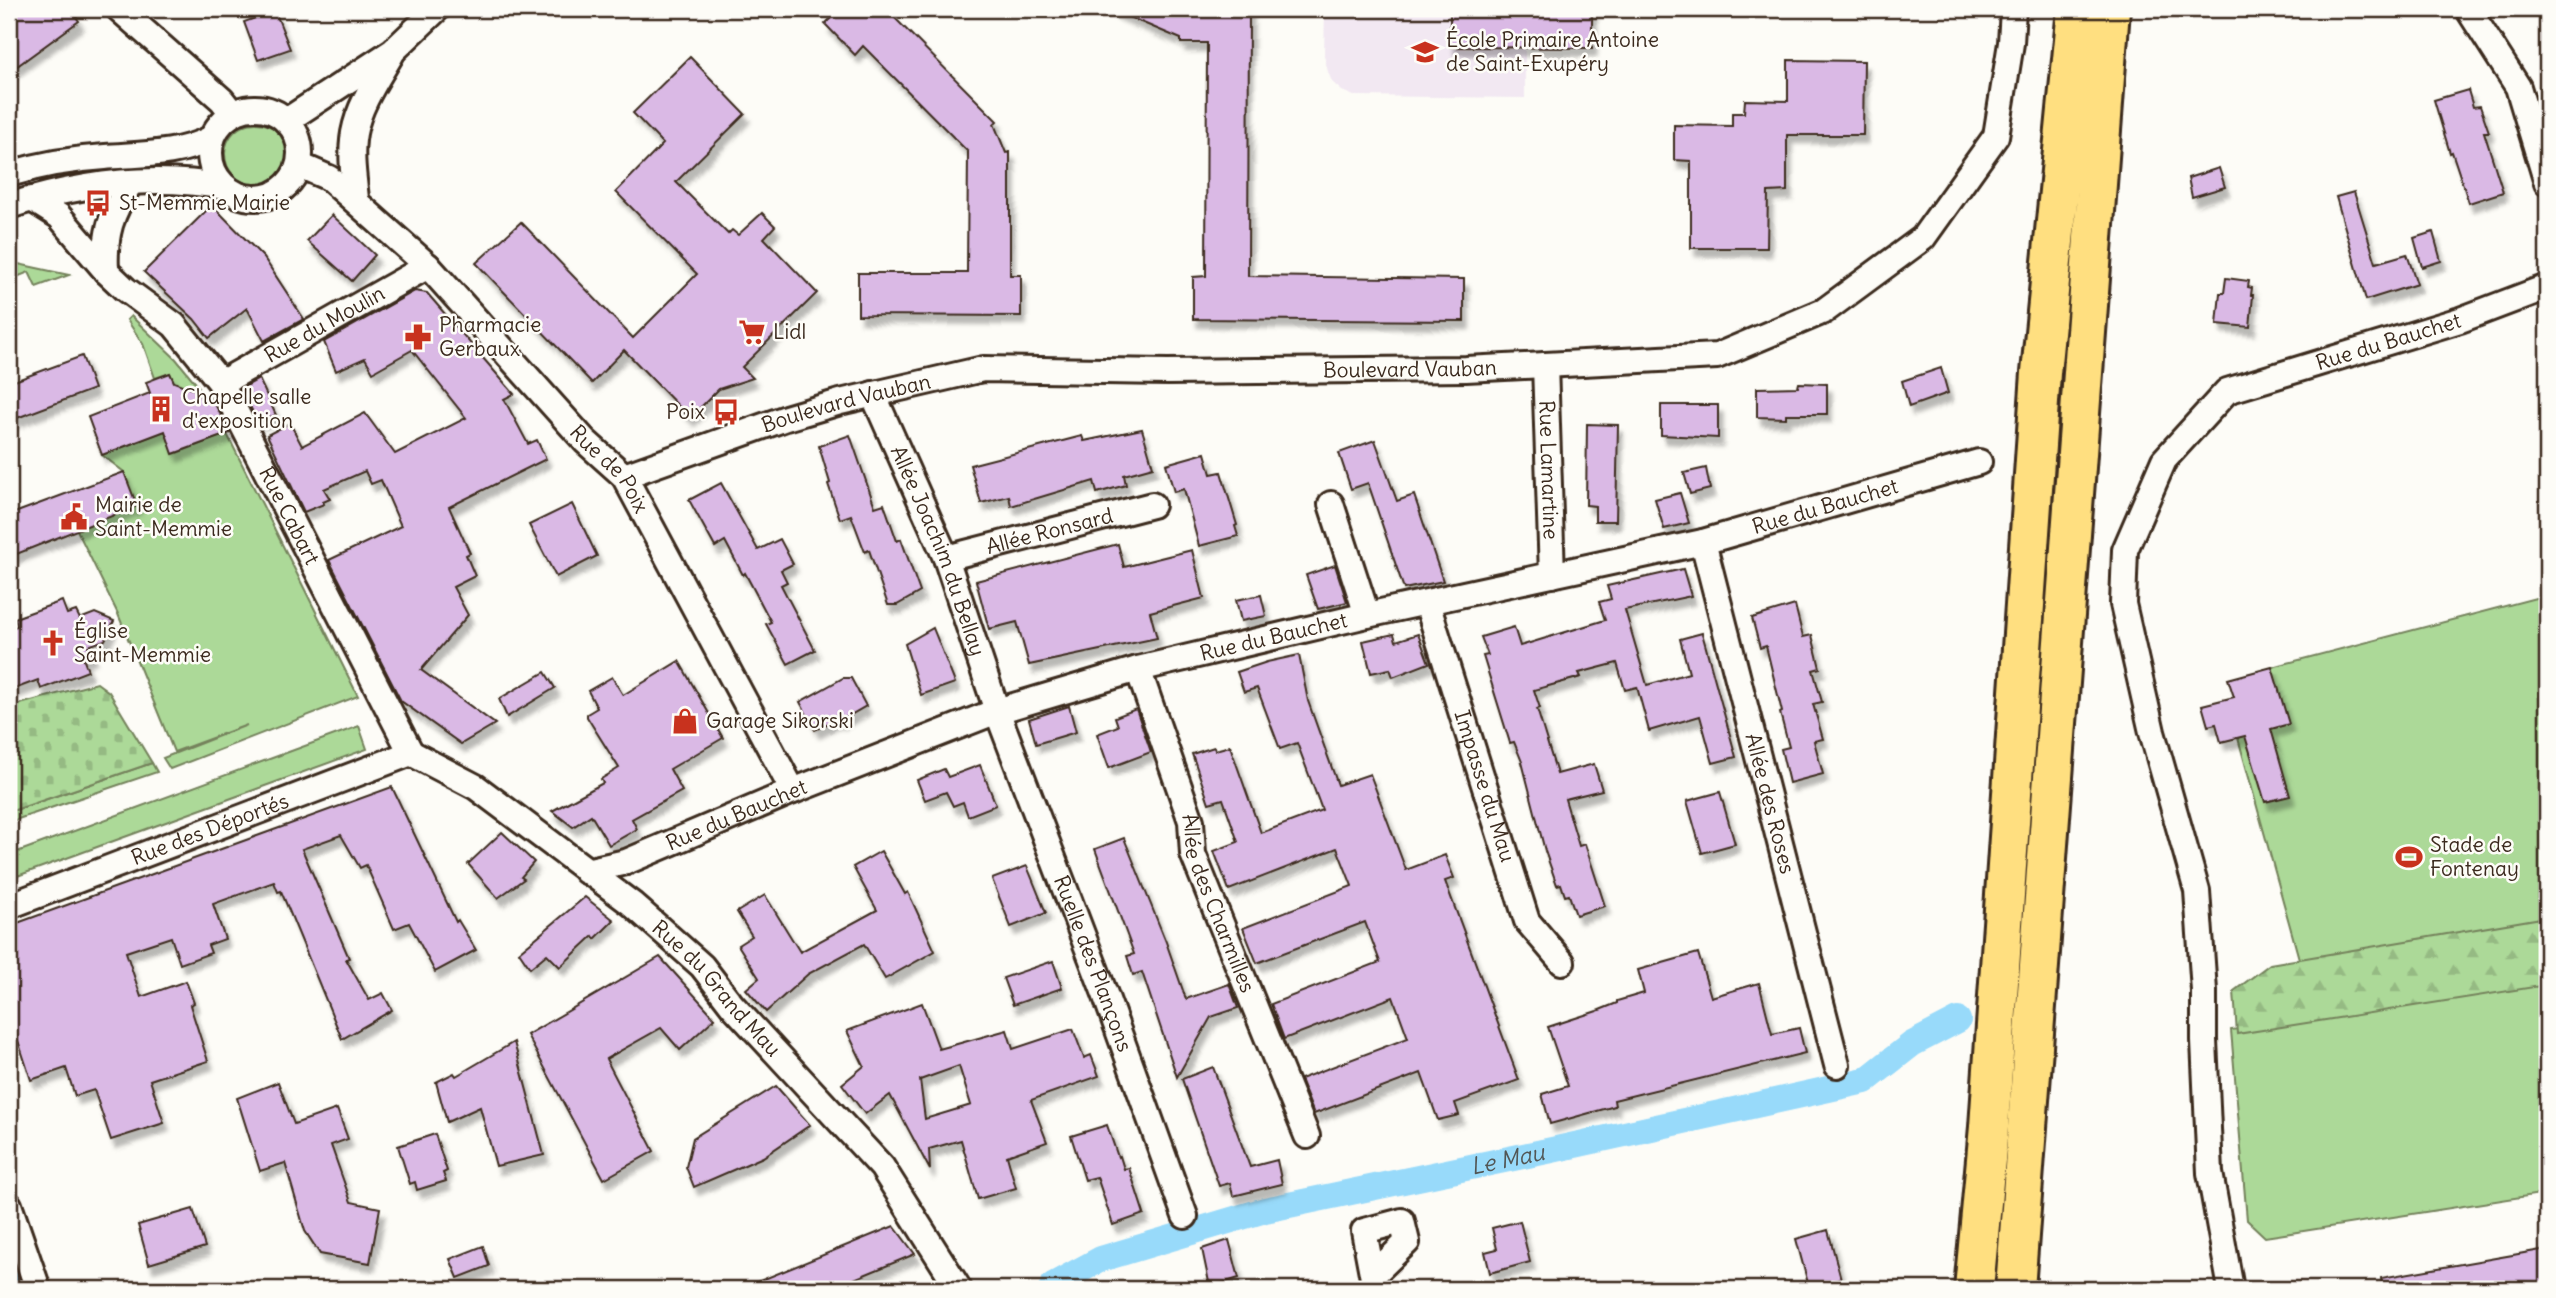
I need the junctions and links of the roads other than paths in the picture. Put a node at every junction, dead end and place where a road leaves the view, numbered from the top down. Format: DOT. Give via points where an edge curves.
graph roads {
  1 [pos="118,9"];
  2 [pos="437,9"];
  3 [pos="2013,9"];
  4 [pos="2077,9"];
  5 [pos="2110,9"];
  6 [pos="2468,9"];
  7 [pos="393,51"];
  8 [pos="227,107"];
  9 [pos="286,121"];
  10 [pos="212,138"];
  11 [pos="299,165"];
  12 [pos="9,174"];
  13 [pos="131,182"];
  14 [pos="2547,183"];
  15 [pos="224,187"];
  16 [pos="356,199"];
  17 [pos="20,202"];
  18 [pos="428,266"];
  19 [pos="106,271"];
  20 [pos="2547,287"];
  21 [pos="1545,365"];
  22 [pos="222,383"];
  23 [pos="873,394"];
  24 [pos="1979,462"];
  25 [pos="624,477"];
  26 [pos="1331,504"];
  27 [pos="1152,505"];
  28 [pos="1703,542"];
  29 [pos="946,558"];
  30 [pos="1552,575"];
  31 [pos="1427,603"];
  32 [pos="1367,615"];
  33 [pos="1138,669"];
  34 [pos="997,711"];
  35 [pos="411,753"];
  36 [pos="793,791"];
  37 [pos="586,871"];
  38 [pos="9,906"];
  39 [pos="1562,962"];
  40 [pos="1837,1065"];
  41 [pos="1307,1136"];
  42 [pos="9,1205"];
  43 [pos="1185,1216"];
  44 [pos="34,1278"];
  45 [pos="2017,1280"];
  46 [pos="959,1289"];
  47 [pos="1974,1289"];
  48 [pos="2231,1289"];
  1 -- 8 [label="street"];
  2 -- 7 [label="street"];
  3 -- 21 [label="street, Boulevard Vauban" via="1996,136 1923,238 1824,311 1717,356"];
  4 -- 47 [label="main road" via="2041,373"];
  5 -- 45 [label="main road"];
  6 -- 14 [label="street" via="2518,86"];
  7 -- 9 [label="street"];
  7 -- 16 [label="street" via="358,117 352,153"];
  8 -- 9 [label="street" via="266,110"];
  8 -- 10 [label="street"];
  9 -- 11 [label="street" via="298,141"];
  10 -- 12 [label="street" via="175,152 101,157"];
  10 -- 15 [label="street" via="211,164"];
  11 -- 15 [label="street" via="287,184 268,197 252,199"];
  11 -- 16 [label="street, Rue de Poix" via="330,178"];
  13 -- 15 [label="street"];
  13 -- 17 [label="street"];
  13 -- 19 [label="street" via="115,206 107,232"];
  16 -- 18 [label="street, Rue de Poix"];
  17 -- 19 [label="street, Rue Cabart" via="66,222"];
  18 -- 22 [label="street, Rue du Moulin"];
  18 -- 25 [label="street, Rue de Poix" via="585,442"];
  19 -- 22 [label="street, Rue Cabart" via="174,326"];
  20 -- 48 [label="street, Rue du Bauchet" via="2460,320 2227,391 2164,460 2125,550 2123,604 2152,732 2197,891 2210,1173"];
  21 -- 23 [label="street, Boulevard Vauban" via="1195,372 983,369"];
  21 -- 30 [label="street, Rue Lamartine"];
  22 -- 35 [label="street, Rue Cabart"];
  23 -- 25 [label="street, Boulevard Vauban" via="786,418"];
  23 -- 29 [label="street, Allée Joachim du Bellay"];
  24 -- 28 [label="street, Rue du Bauchet"];
  25 -- 36 [label="street, Rue de Poix"];
  26 -- 32 [label="street"];
  27 -- 29 [label="street, Allée Ronsard"];
  28 -- 30 [label="street, Rue du Bauchet"];
  28 -- 40 [label="street, Allée des Roses"];
  29 -- 34 [label="street, Allée Joachim du Bellay"];
  30 -- 31 [label="street, Rue du Bauchet"];
  31 -- 32 [label="street, Rue du Bauchet"];
  31 -- 39 [label="street, Impasse du Mau" via="1527,921"];
  32 -- 33 [label="street, Rue du Bauchet"];
  33 -- 34 [label="street, Rue du Bauchet"];
  33 -- 41 [label="street, Allée des Charmilles" via="1191,821 1193,854"];
  34 -- 36 [label="street, Rue du Bauchet"];
  34 -- 43 [label="street, Ruelle des Plançons"];
  35 -- 37 [label="street, Rue du Grand Mau" via="476,787"];
  35 -- 38 [label="street, Rue des Déportés"];
  36 -- 37 [label="street, Rue du Bauchet" via="626,862"];
  37 -- 46 [label="street, Rue du Grand Mau" via="632,904 702,966 732,1005 882,1167"];
  42 -- 44 [label="street"];
}
